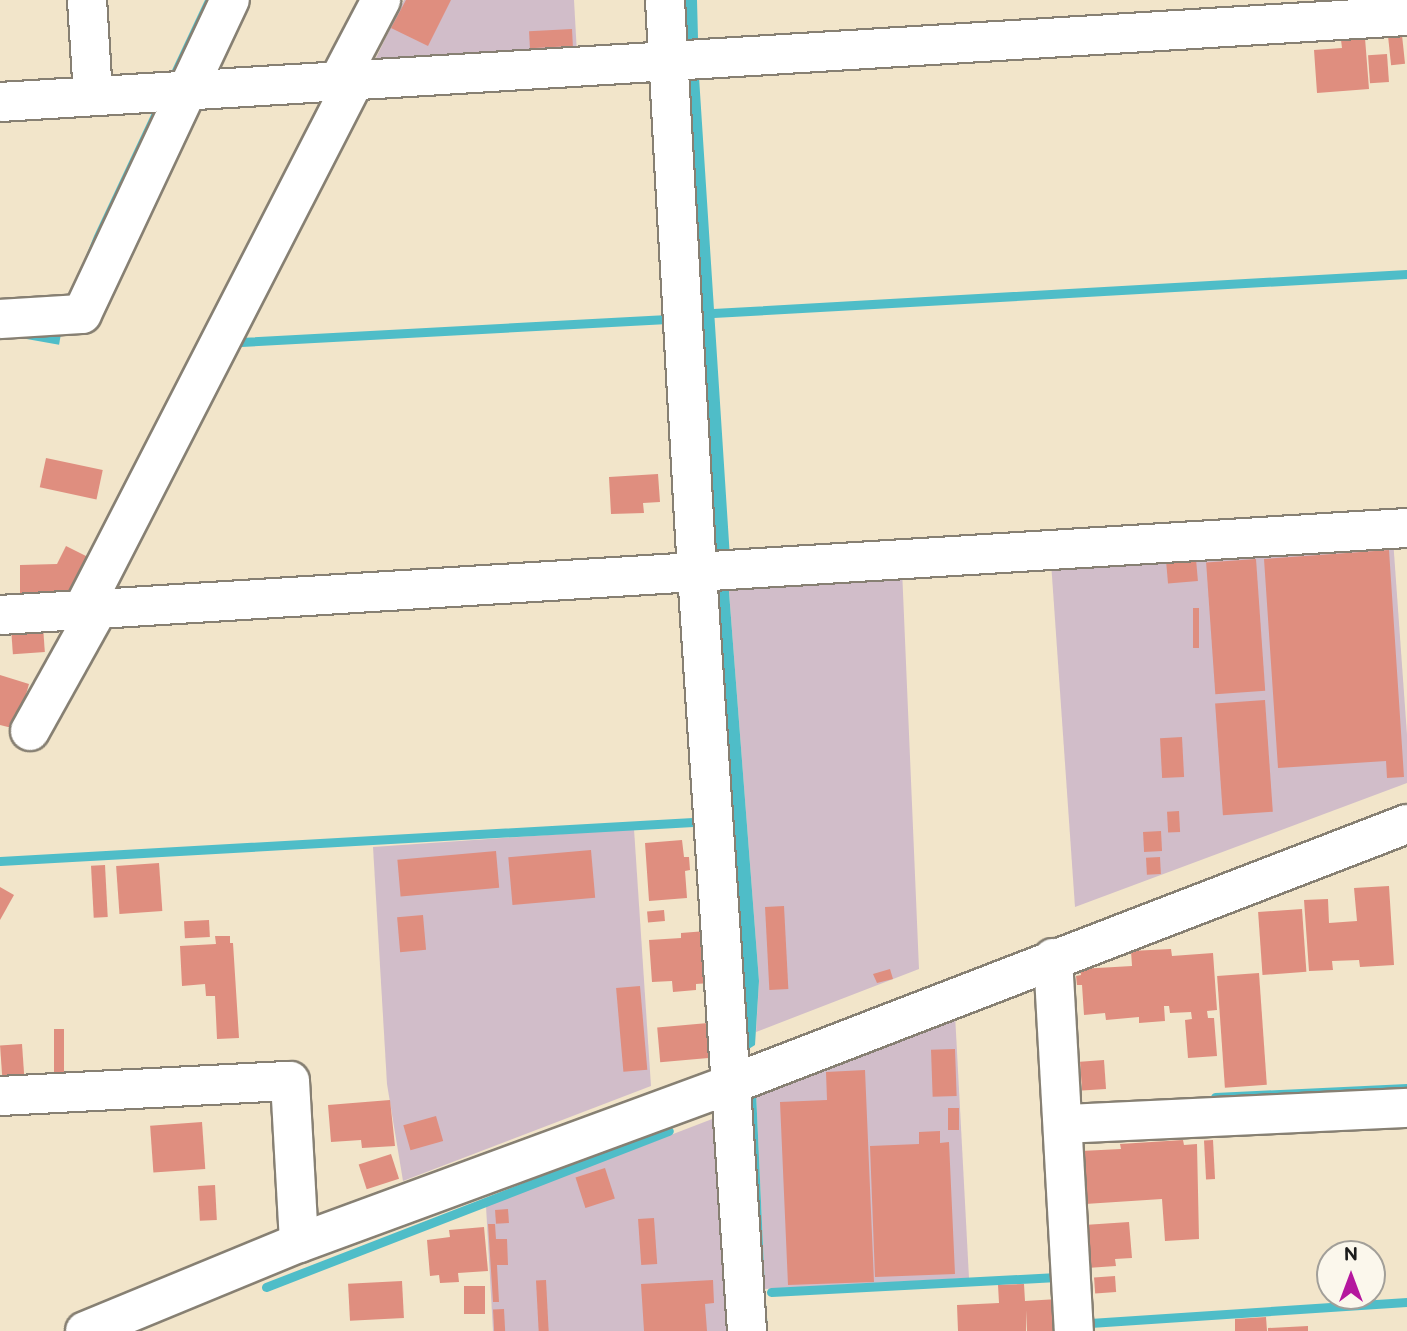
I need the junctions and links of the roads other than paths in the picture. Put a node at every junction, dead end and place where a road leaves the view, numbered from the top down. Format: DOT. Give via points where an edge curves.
graph roads {
  1 [pos="87,0"];
  2 [pos="230,0"];
  3 [pos="381,0"];
  4 [pos="665,0"];
  5 [pos="1407,16"];
  6 [pos="683,62"];
  7 [pos="346,82"];
  8 [pos="187,92"];
  9 [pos="93,95"];
  10 [pos="0,102"];
  11 [pos="0,320"];
  12 [pos="1407,528"];
  13 [pos="712,571"];
  14 [pos="90,610"];
  15 [pos="0,615"];
  16 [pos="30,731"];
  17 [pos="1407,824"];
  18 [pos="1053,958"];
  19 [pos="732,1084"];
  20 [pos="0,1096"];
  21 [pos="1407,1108"];
  22 [pos="1065,1124"];
  23 [pos="299,1243"];
  24 [pos="85,1331"];
  25 [pos="747,1331"];
  26 [pos="1074,1331"];
  1 -- 9 [label="street"];
  2 -- 8 [label="street"];
  3 -- 7 [label="street"];
  4 -- 6 [label="street"];
  5 -- 6 [label="street"];
  6 -- 7 [label="street"];
  6 -- 13 [label="street"];
  7 -- 8 [label="street"];
  7 -- 14 [label="street"];
  8 -- 9 [label="street"];
  8 -- 11 [label="street" via="82,314"];
  9 -- 10 [label="street"];
  12 -- 13 [label="street"];
  13 -- 14 [label="street"];
  13 -- 19 [label="street"];
  14 -- 15 [label="street"];
  14 -- 16 [label="street"];
  17 -- 18 [label="street"];
  18 -- 19 [label="street"];
  18 -- 22 [label="street"];
  19 -- 23 [label="street"];
  19 -- 25 [label="street"];
  20 -- 23 [label="street" via="290,1081"];
  21 -- 22 [label="street"];
  22 -- 26 [label="street"];
  23 -- 24 [label="street"];
}
